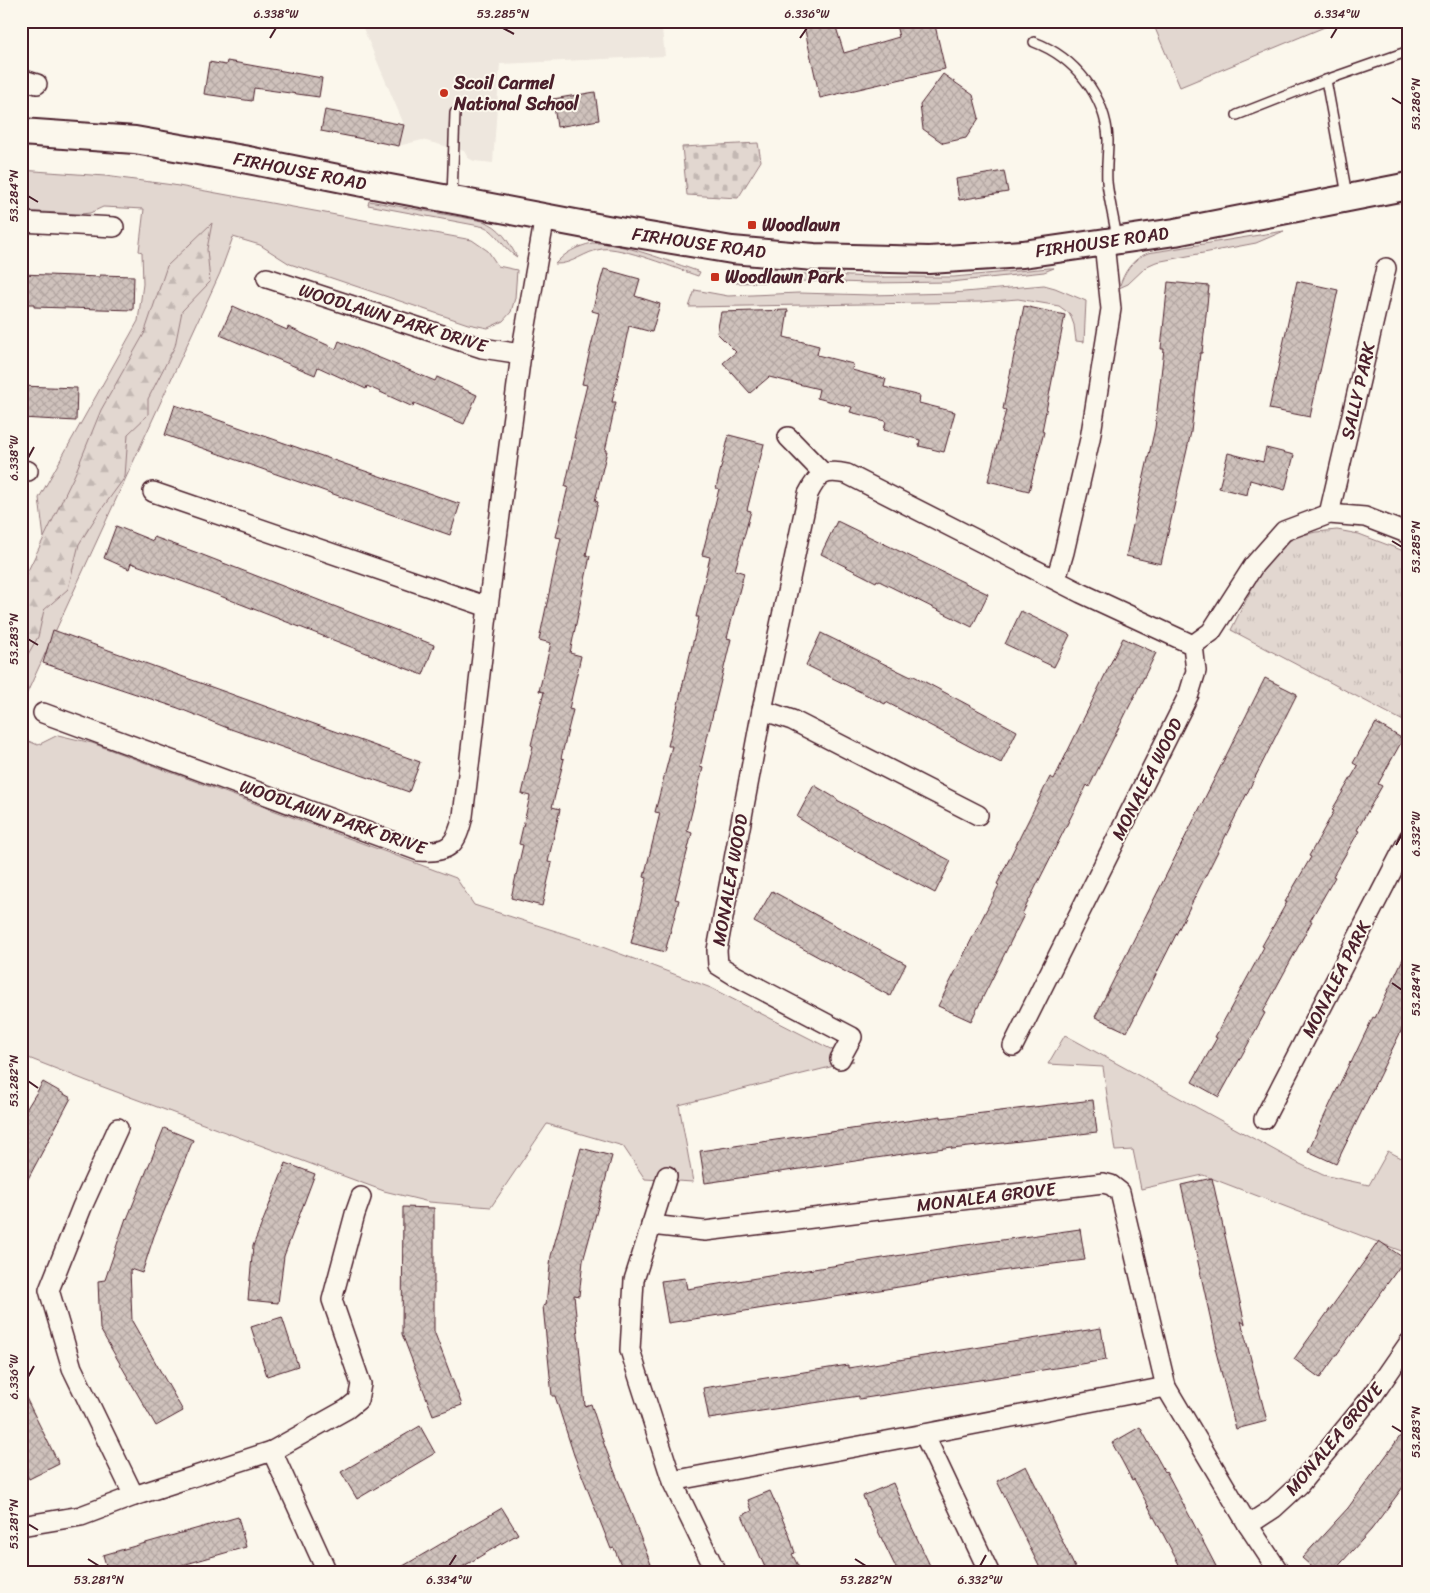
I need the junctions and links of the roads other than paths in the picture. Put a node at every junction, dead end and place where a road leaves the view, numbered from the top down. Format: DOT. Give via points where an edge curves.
graph roads {
  1 [pos="1034,42"];
  2 [pos="1409,51"];
  3 [pos="1326,80"];
  4 [pos="455,112"];
  5 [pos="1237,115"];
  6 [pos="21,132"];
  7 [pos="1409,186"];
  8 [pos="1347,198"];
  9 [pos="452,200"];
  10 [pos="545,216"];
  11 [pos="21,222"];
  12 [pos="114,227"];
  13 [pos="1111,242"];
  14 [pos="1386,268"];
  15 [pos="266,278"];
  16 [pos="521,354"];
  17 [pos="788,437"];
  18 [pos="823,473"];
  19 [pos="153,492"];
  20 [pos="1329,514"];
  21 [pos="1409,534"];
  22 [pos="1056,579"];
  23 [pos="488,607"];
  24 [pos="1193,645"];
  25 [pos="762,710"];
  26 [pos="42,713"];
  27 [pos="978,814"];
  28 [pos="1409,838"];
  29 [pos="1013,1046"];
  30 [pos="840,1059"];
  31 [pos="1264,1119"];
  32 [pos="118,1128"];
  33 [pos="667,1176"];
  34 [pos="361,1197"];
  35 [pos="651,1225"];
  36 [pos="1409,1343"];
  37 [pos="1166,1387"];
  38 [pos="924,1434"];
  39 [pos="272,1451"];
  40 [pos="672,1481"];
  41 [pos="134,1496"];
  42 [pos="1248,1525"];
  43 [pos="21,1526"];
  44 [pos="327,1572"];
  45 [pos="716,1572"];
  46 [pos="990,1572"];
  47 [pos="1279,1572"];
  1 -- 13 [label="lane" via="1068,61 1088,83 1102,110 1108,138"];
  2 -- 3 [label="lane"];
  3 -- 5 [label="lane"];
  3 -- 8 [label="lane"];
  4 -- 9 [label="lane"];
  6 -- 9 [label="main road, FIRHOUSE ROAD" via="135,140"];
  7 -- 8 [label="main road, FIRHOUSE ROAD"];
  8 -- 13 [label="main road, FIRHOUSE ROAD"];
  9 -- 10 [label="main road, FIRHOUSE ROAD"];
  10 -- 13 [label="main road, FIRHOUSE ROAD" via="732,250 814,258 929,260 1023,254"];
  10 -- 16 [label="street, WOODLAWN PARK DRIVE"];
  11 -- 12 [label="street"];
  13 -- 22 [label="street" via="1111,309 1090,439"];
  14 -- 20 [label="street, SALLY PARK"];
  15 -- 16 [label="street, WOODLAWN PARK DRIVE" via="482,348"];
  16 -- 23 [label="street, WOODLAWN PARK DRIVE"];
  17 -- 18 [label="street"];
  18 -- 22 [label="street" via="847,474"];
  18 -- 25 [label="street, MONALEA WOOD" via="808,494"];
  19 -- 23 [label="street"];
  20 -- 21 [label="street" via="1365,517"];
  20 -- 24 [label="street" via="1284,531 1254,565 1212,632"];
  22 -- 24 [label="street"];
  23 -- 26 [label="street, WOODLAWN PARK DRIVE" via="463,816 456,840 446,849 434,852 419,851"];
  24 -- 29 [label="street, MONALEA WOOD" via="1196,671 1189,694"];
  25 -- 27 [label="street" via="792,720"];
  25 -- 30 [label="street, MONALEA WOOD" via="716,950 718,966 852,1037"];
  28 -- 31 [label="street, MONALEA PARK"];
  32 -- 41 [label="street" via="49,1290 72,1368"];
  33 -- 35 [label="street"];
  34 -- 39 [label="street" via="332,1300 362,1384 358,1400"];
  35 -- 37 [label="street, MONALEA GROVE" via="704,1231 1103,1183 1120,1192"];
  35 -- 40 [label="street" via="634,1280 630,1350"];
  36 -- 42 [label="street, MONALEA GROVE" via="1373,1395 1299,1485 1274,1508"];
  37 -- 38 [label="street"];
  37 -- 42 [label="street, MONALEA GROVE"];
  38 -- 40 [label="street"];
  38 -- 46 [label="street"];
  39 -- 41 [label="street"];
  39 -- 44 [label="street"];
  40 -- 45 [label="street"];
  41 -- 43 [label="street" via="82,1516"];
  42 -- 47 [label="street, MONALEA GROVE"];
}
